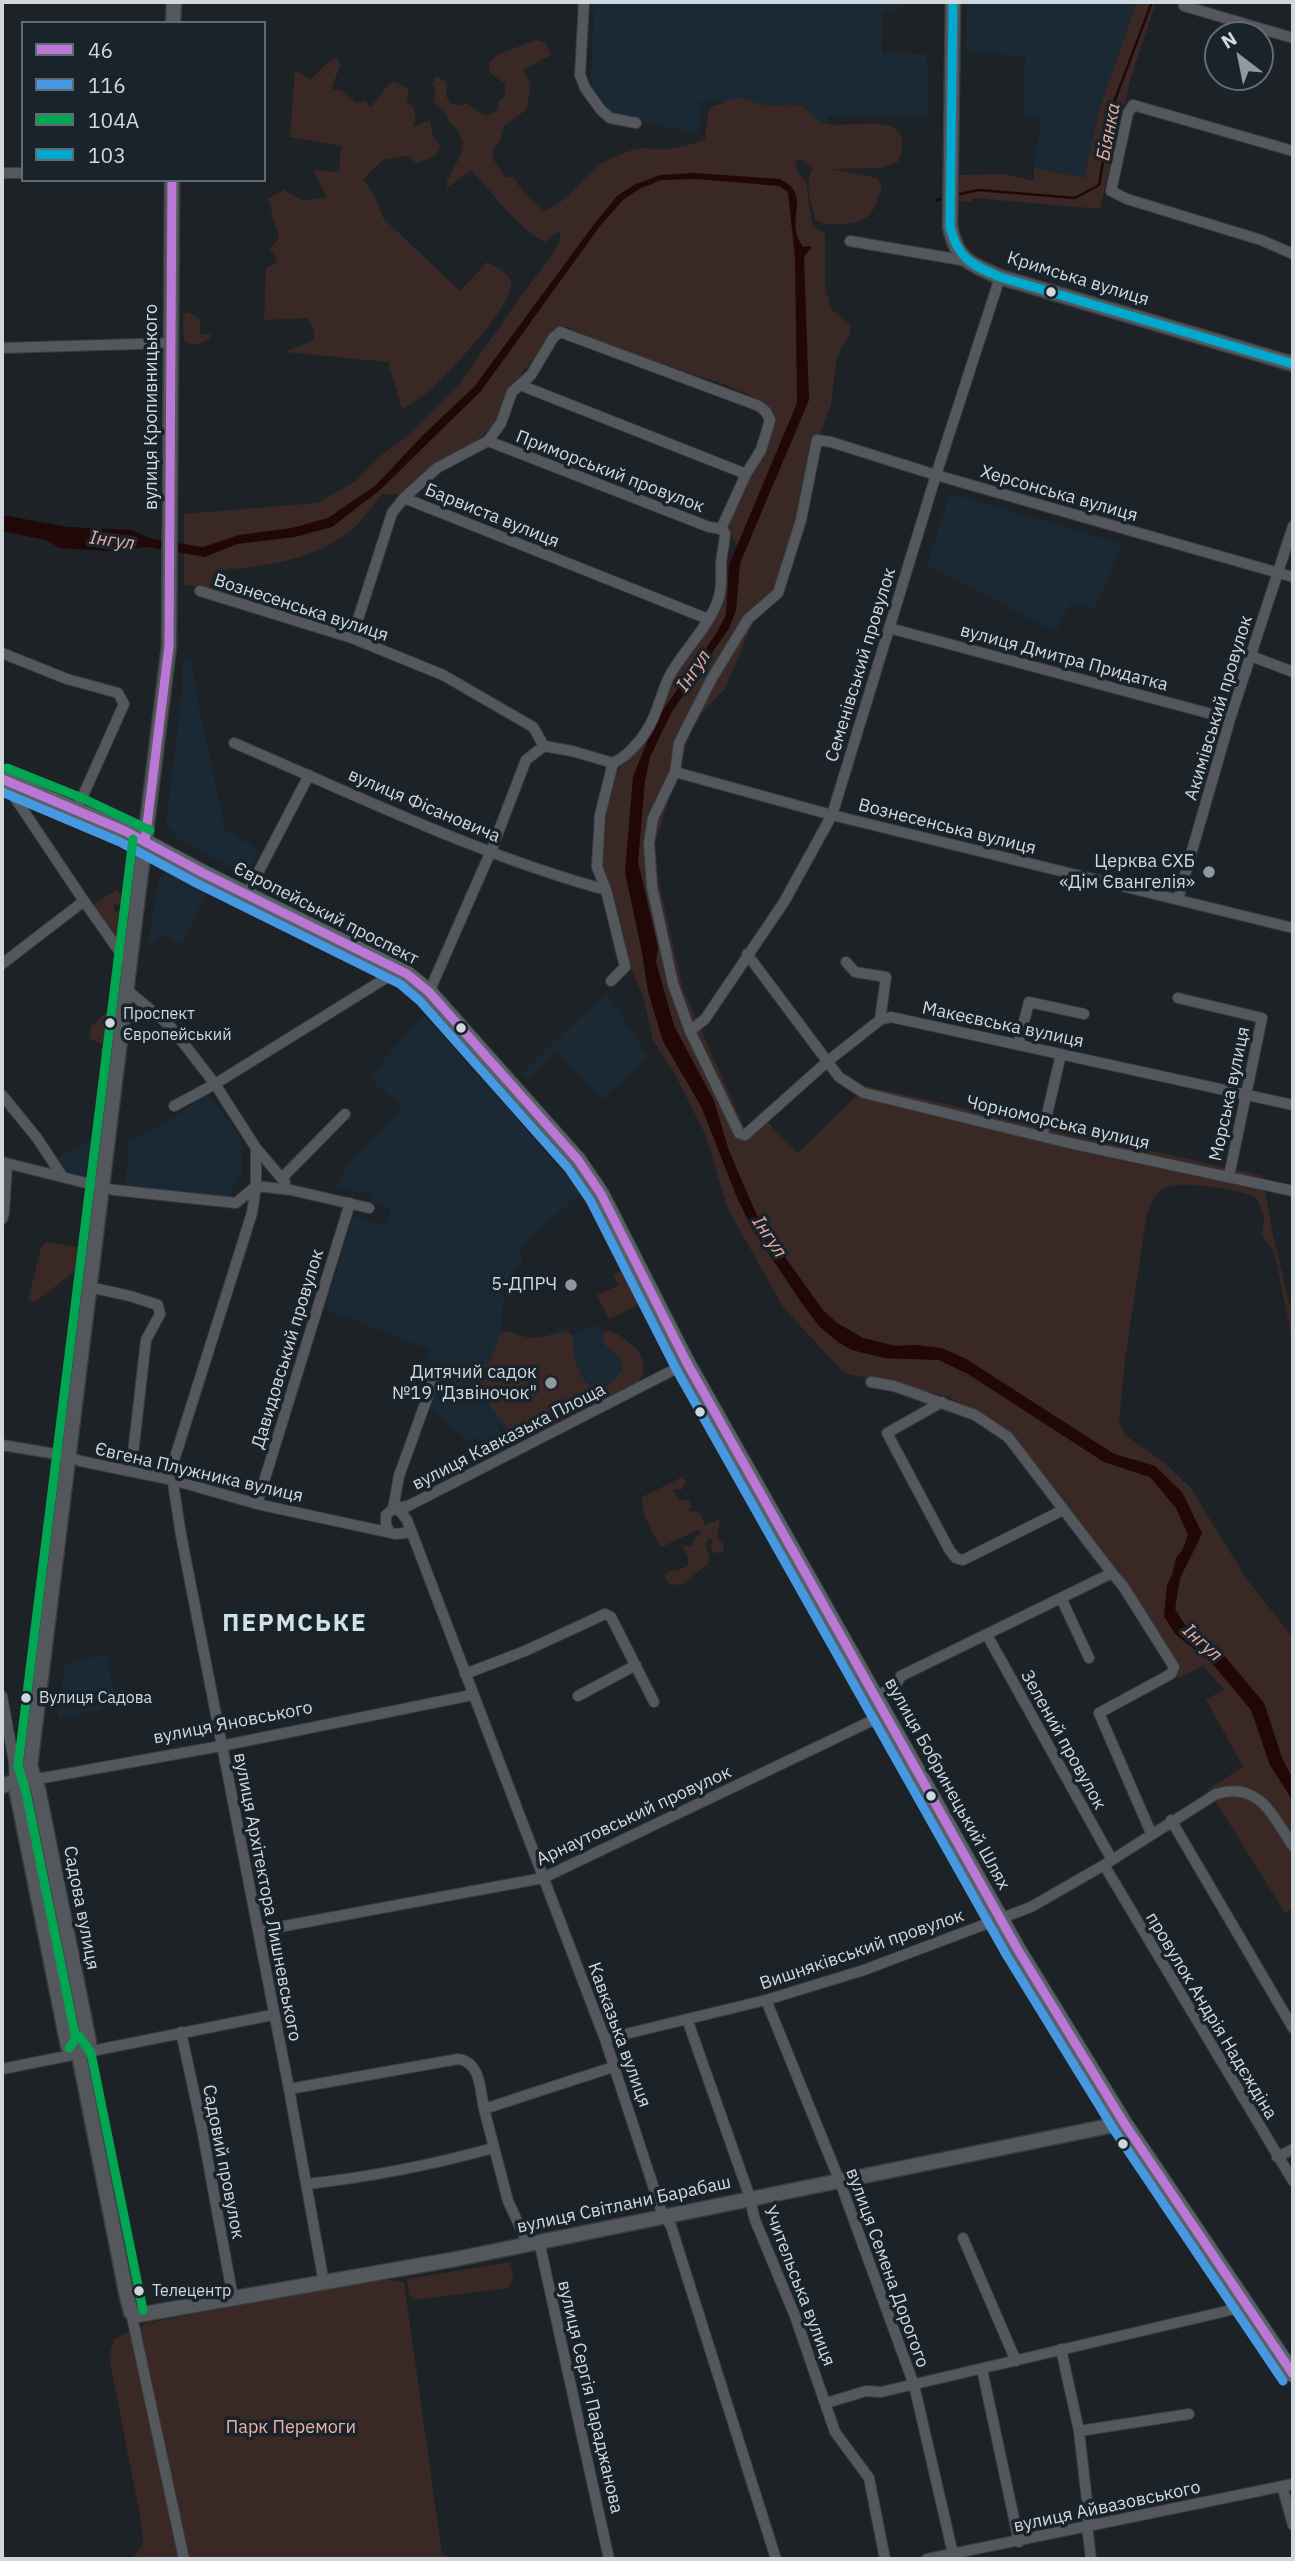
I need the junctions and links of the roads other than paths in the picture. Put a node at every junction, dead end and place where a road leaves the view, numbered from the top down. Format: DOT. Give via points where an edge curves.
graph roads {
  1 [pos="174,2"];
  2 [pos="584,2"];
  3 [pos="953,2"];
  4 [pos="1184,4"];
  5 [pos="173,21"];
  6 [pos="1293,38"];
  7 [pos="636,123"];
  8 [pos="1293,151"];
  9 [pos="2,173"];
  10 [pos="21,173"];
  11 [pos="172,182"];
  12 [pos="850,242"];
  13 [pos="1293,254"];
  14 [pos="967,261"];
  15 [pos="1000,277"];
  16 [pos="171,343"];
  17 [pos="2,348"];
  18 [pos="1293,364"];
  19 [pos="520,385"];
  20 [pos="488,441"];
  21 [pos="746,474"];
  22 [pos="936,475"];
  23 [pos="404,498"];
  24 [pos="1293,526"];
  25 [pos="721,529"];
  26 [pos="1279,573"];
  27 [pos="1293,577"];
  28 [pos="200,591"];
  29 [pos="708,619"];
  30 [pos="889,628"];
  31 [pos="352,638"];
  32 [pos="2,653"];
  33 [pos="1251,656"];
  34 [pos="1293,672"];
  35 [pos="1230,719"];
  36 [pos="234,743"];
  37 [pos="544,746"];
  38 [pos="613,763"];
  39 [pos="675,772"];
  40 [pos="309,775"];
  41 [pos="2,779"];
  42 [pos="77,809"];
  43 [pos="832,815"];
  44 [pos="145,841"];
  45 [pos="491,852"];
  46 [pos="606,890"];
  47 [pos="247,894"];
  48 [pos="1178,899"];
  49 [pos="84,901"];
  50 [pos="1293,928"];
  51 [pos="747,954"];
  52 [pos="846,962"];
  53 [pos="2,964"];
  54 [pos="129,965"];
  55 [pos="399,970"];
  56 [pos="611,981"];
  57 [pos="126,989"];
  58 [pos="429,992"];
  59 [pos="1178,999"];
  60 [pos="1084,1014"];
  61 [pos="880,1020"];
  62 [pos="690,1031"];
  63 [pos="1018,1045"];
  64 [pos="1061,1054"];
  65 [pos="828,1061"];
  66 [pos="215,1084"];
  67 [pos="1247,1094"];
  68 [pos="2,1095"];
  69 [pos="1293,1105"];
  70 [pos="174,1107"];
  71 [pos="345,1115"];
  72 [pos="1042,1136"];
  73 [pos="256,1148"];
  74 [pos="4,1163"];
  75 [pos="62,1176"];
  76 [pos="1229,1176"];
  77 [pos="282,1178"];
  78 [pos="102,1186"];
  79 [pos="256,1186"];
  80 [pos="291,1190"];
  81 [pos="1293,1191"];
  82 [pos="601,1194"];
  83 [pos="236,1203"];
  84 [pos="350,1203"];
  85 [pos="369,1208"];
  86 [pos="251,1213"];
  87 [pos="2,1219"];
  88 [pos="89,1287"];
  89 [pos="687,1363"];
  90 [pos="435,1376"];
  91 [pos="871,1382"];
  92 [pos="942,1402"];
  93 [pos="2,1445"];
  94 [pos="68,1456"];
  95 [pos="131,1471"];
  96 [pos="173,1480"];
  97 [pos="257,1504"];
  98 [pos="408,1506"];
  99 [pos="393,1509"];
  100 [pos="1063,1510"];
  101 [pos="405,1516"];
  102 [pos="409,1529"];
  103 [pos="389,1531"];
  104 [pos="1112,1573"];
  105 [pos="1061,1598"];
  106 [pos="987,1635"];
  107 [pos="1089,1658"];
  108 [pos="636,1665"];
  109 [pos="465,1674"];
  110 [pos="472,1695"];
  111 [pos="2,1696"];
  112 [pos="578,1696"];
  113 [pos="876,1697"];
  114 [pos="654,1702"];
  115 [pos="886,1714"];
  116 [pos="221,1746"];
  117 [pos="33,1772"];
  118 [pos="8,1784"];
  119 [pos="1171,1820"];
  120 [pos="1151,1833"];
  121 [pos="1293,1846"];
  122 [pos="1108,1863"];
  123 [pos="542,1878"];
  124 [pos="1000,1919"];
  125 [pos="258,1931"];
  126 [pos="766,2000"];
  127 [pos="272,2015"];
  128 [pos="687,2019"];
  129 [pos="1293,2028"];
  130 [pos="181,2032"];
  131 [pos="605,2039"];
  132 [pos="79,2055"];
  133 [pos="613,2067"];
  134 [pos="2,2070"];
  135 [pos="289,2089"];
  136 [pos="484,2109"];
  137 [pos="1124,2123"];
  138 [pos="493,2148"];
  139 [pos="1293,2149"];
  140 [pos="1277,2157"];
  141 [pos="1293,2181"];
  142 [pos="840,2182"];
  143 [pos="307,2184"];
  144 [pos="750,2199"];
  145 [pos="665,2216"];
  146 [pos="963,2238"];
  147 [pos="533,2242"];
  148 [pos="324,2283"];
  149 [pos="233,2298"];
  150 [pos="1248,2306"];
  151 [pos="131,2312"];
  152 [pos="1061,2349"];
  153 [pos="1016,2361"];
  154 [pos="982,2369"];
  155 [pos="1293,2374"];
  156 [pos="914,2385"];
  157 [pos="826,2403"];
  158 [pos="1189,2414"];
  159 [pos="1079,2431"];
  160 [pos="1293,2484"];
  161 [pos="1282,2486"];
  162 [pos="1087,2525"];
  163 [pos="1293,2525"];
  164 [pos="1019,2542"];
  165 [pos="953,2554"];
  166 [pos="184,2559"];
  167 [pos="609,2559"];
  168 [pos="776,2559"];
  169 [pos="885,2559"];
  170 [pos="926,2559"];
  171 [pos="1090,2559"];
  1 -- 5 [label="street"];
  2 -- 7 [label="street" via="580,75 585,88 610,118"];
  3 -- 14 [label="street" via="950,216 953,239"];
  4 -- 6 [label="street"];
  8 -- 13 [label="street" via="1133,105 1111,191"];
  9 -- 10 [label="street"];
  11 -- 16 [label="street, вулиця Кропивницького"];
  12 -- 14 [label="street, Кримська вулиця"];
  14 -- 15 [label="street, Кримська вулиця"];
  15 -- 18 [label="street, Кримська вулиця"];
  15 -- 22 [label="street, Семенівський провулок"];
  16 -- 17 [label="street"];
  16 -- 44 [label="street, вулиця Кропивницького" via="170,646"];
  19 -- 20 [label="street"];
  19 -- 21 [label="street"];
  19 -- 21 [label="street" via="560,332 759,406 770,420 761,450"];
  20 -- 23 [label="street" via="437,468"];
  20 -- 25 [label="street, Приморський провулок"];
  21 -- 25 [label="street"];
  22 -- 26 [label="street, Херсонська вулиця"];
  22 -- 30 [label="street, Семенівський провулок"];
  22 -- 39 [label="street, Херсонська вулиця" via="817,440 801,520 778,593 748,619 712,678 679,743"];
  23 -- 29 [label="street, Барвиста вулиця"];
  23 -- 31 [label="street, Барвиста вулиця" via="392,513"];
  24 -- 26 [label="street, Акимівський провулок"];
  25 -- 29 [label="street" via="725,533 723,579"];
  26 -- 27 [label="street, Херсонська вулиця"];
  26 -- 33 [label="street, Акимівський провулок"];
  28 -- 31 [label="street, Вознесенська вулиця"];
  29 -- 38 [label="street" via="668,678 647,731"];
  30 -- 35 [label="street, вулиця Дмитра Придатка"];
  30 -- 43 [label="street, Семенівський провулок"];
  31 -- 37 [label="street, Вознесенська вулиця" via="443,676 533,727"];
  32 -- 42 [label="street" via="118,693 124,704"];
  33 -- 34 [label="street"];
  33 -- 35 [label="street, Акимівський провулок"];
  35 -- 48 [label="street, Акимівський провулок"];
  36 -- 40 [label="street, вулиця Фісановича"];
  37 -- 38 [label="street"];
  37 -- 45 [label="street" via="526,760"];
  38 -- 46 [label="street" via="597,843 597,867"];
  39 -- 43 [label="street, Вознесенська вулиця"];
  39 -- 62 [label="street" via="653,818 649,843 652,887 673,984"];
  40 -- 45 [label="street, вулиця Фісановича"];
  40 -- 47 [label="street"];
  41 -- 42 [label="main road, Європейський проспект"];
  41 -- 49 [label="street"];
  42 -- 44 [label="main road, Європейський проспект"];
  43 -- 48 [label="street, Вознесенська вулиця"];
  43 -- 51 [label="street, Семенівський провулок" via="784,902"];
  44 -- 47 [label="main road, Європейський проспект"];
  44 -- 54 [label="street, Садова вулиця"];
  45 -- 46 [label="street, вулиця Фісановича"];
  45 -- 58 [label="street"];
  46 -- 56 [label="street" via="625,967"];
  47 -- 55 [label="main road, Європейський проспект"];
  48 -- 50 [label="street, Вознесенська вулиця"];
  49 -- 53 [label="street"];
  49 -- 54 [label="street"];
  51 -- 62 [label="street, Семенівський провулок" via="705,1019"];
  51 -- 65 [label="street, Чорноморська вулиця"];
  52 -- 61 [label="street" via="855,972 886,977"];
  54 -- 57 [label="street, Садова вулиця"];
  55 -- 58 [label="main road, Європейський проспект"];
  55 -- 66 [label="street"];
  57 -- 66 [label="street" via="170,1026"];
  57 -- 78 [label="street, Садова вулиця"];
  58 -- 82 [label="main road, Європейський проспект" via="578,1160"];
  59 -- 67 [label="street, Морська вулиця" via="1262,1018"];
  60 -- 63 [label="street" via="1029,1002"];
  61 -- 63 [label="street, Макеєвська вулиця" via="891,1017"];
  61 -- 65 [label="street"];
  62 -- 65 [label="street" via="738,1133 745,1135"];
  63 -- 64 [label="street, Макеєвська вулиця"];
  64 -- 67 [label="street, Макеєвська вулиця"];
  64 -- 72 [label="street"];
  65 -- 72 [label="street, Чорноморська вулиця" via="839,1077 864,1093"];
  66 -- 70 [label="street"];
  66 -- 73 [label="street"];
  67 -- 69 [label="street, Макеєвська вулиця"];
  67 -- 76 [label="street, Морська вулиця"];
  68 -- 75 [label="street"];
  71 -- 77 [label="street"];
  72 -- 76 [label="street, Чорноморська вулиця"];
  73 -- 77 [label="street"];
  73 -- 79 [label="street, вулиця Архітектора Лишневського"];
  74 -- 75 [label="street"];
  74 -- 87 [label="street"];
  75 -- 78 [label="street"];
  76 -- 81 [label="street, Чорноморська вулиця"];
  77 -- 80 [label="street"];
  78 -- 83 [label="street"];
  78 -- 88 [label="street, Садова вулиця"];
  79 -- 80 [label="street"];
  79 -- 83 [label="street"];
  79 -- 86 [label="street, вулиця Архітектора Лишневського"];
  80 -- 84 [label="street"];
  82 -- 89 [label="main road, вулиця Бобринецький Шлях"];
  83 -- 86 [label="street"];
  84 -- 85 [label="street"];
  84 -- 97 [label="street, Давидовський провулок"];
  86 -- 96 [label="street, вулиця Архітектора Лишневського" via="172,1470"];
  88 -- 94 [label="street, Садова вулиця"];
  88 -- 95 [label="street" via="158,1305 160,1314 146,1340"];
  89 -- 98 [label="street, вулиця Кавказька Площа"];
  89 -- 113 [label="main road, вулиця Бобринецький Шлях"];
  90 -- 99 [label="street, вулиця Кавказька Площа" via="399,1476"];
  91 -- 92 [label="street"];
  92 -- 100 [label="street" via="975,1415 1008,1437"];
  92 -- 100 [label="street" via="887,1433 956,1558 963,1560"];
  93 -- 94 [label="street, Євгена Плужника вулиця"];
  94 -- 95 [label="street, Євгена Плужника вулиця"];
  94 -- 117 [label="street, Садова вулиця"];
  95 -- 96 [label="street, Євгена Плужника вулиця"];
  96 -- 97 [label="street, Євгена Плужника вулиця"];
  96 -- 116 [label="street, вулиця Архітектора Лишневського"];
  97 -- 103 [label="street, Євгена Плужника вулиця"];
  98 -- 99 [label="street, вулиця Кавказька Площа"];
  98 -- 101 [label="street"];
  99 -- 101 [label="street"];
  99 -- 103 [label="street" via="385,1520"];
  100 -- 104 [label="street"];
  101 -- 102 [label="street"];
  102 -- 103 [label="street" via="400,1534"];
  102 -- 109 [label="street, Кавказька вулиця"];
  104 -- 105 [label="street"];
  104 -- 120 [label="street" via="1174,1667 1171,1674 1099,1713"];
  105 -- 106 [label="street"];
  105 -- 107 [label="street"];
  106 -- 113 [label="street" via="901,1676"];
  106 -- 122 [label="street, Зелений провулок"];
  108 -- 109 [label="street" via="611,1617 605,1614"];
  108 -- 112 [label="street"];
  108 -- 114 [label="street"];
  109 -- 110 [label="street, Кавказька вулиця"];
  110 -- 116 [label="street, вулиця Яновського"];
  110 -- 123 [label="street, Кавказька вулиця"];
  111 -- 118 [label="street, Садова вулиця" via="14,1762"];
  113 -- 115 [label="main road, вулиця Бобринецький Шлях"];
  115 -- 123 [label="street, Арнаутовський провулок"];
  115 -- 124 [label="main road, вулиця Бобринецький Шлях"];
  116 -- 117 [label="street, вулиця Яновського"];
  116 -- 125 [label="street, вулиця Архітектора Лишневського"];
  117 -- 118 [label="street"];
  117 -- 132 [label="street, Садова вулиця" via="89,2042"];
  118 -- 132 [label="street, Садова вулиця" via="68,2046"];
  119 -- 120 [label="street, Вишняківський провулок"];
  119 -- 121 [label="street, Вишняківський провулок" via="1216,1794 1242,1790 1256,1796"];
  119 -- 129 [label="street"];
  120 -- 122 [label="street, Вишняківський провулок"];
  122 -- 124 [label="street, Вишняківський провулок" via="1031,1907"];
  122 -- 140 [label="street, провулок Андрія Надєждіна"];
  123 -- 125 [label="street, Арнаутовський провулок"];
  123 -- 131 [label="street, Кавказька вулиця"];
  124 -- 126 [label="street, Вишняківський провулок" via="864,1970"];
  124 -- 137 [label="main road, вулиця Бобринецький Шлях"];
  125 -- 127 [label="street, вулиця Архітектора Лишневського"];
  126 -- 128 [label="street, Вишняківський провулок"];
  126 -- 142 [label="street, вулиця Семена Дорогого"];
  127 -- 130 [label="street"];
  127 -- 135 [label="street, вулиця Архітектора Лишневського"];
  128 -- 131 [label="street, Вишняківський провулок"];
  128 -- 144 [label="street, Учительська вулиця"];
  130 -- 132 [label="street"];
  130 -- 149 [label="street, Садовий провулок"];
  131 -- 133 [label="street, Кавказька вулиця"];
  132 -- 134 [label="street"];
  132 -- 151 [label="street, Садова вулиця"];
  133 -- 136 [label="street"];
  133 -- 145 [label="street, Кавказька вулиця"];
  135 -- 136 [label="street" via="458,2059 473,2066"];
  135 -- 143 [label="street, вулиця Архітектора Лишневського"];
  136 -- 138 [label="street, вулиця Сергія Параджанова"];
  137 -- 142 [label="street, вулиця Світлани Барабаш"];
  137 -- 150 [label="main road, вулиця Бобринецький Шлях"];
  138 -- 143 [label="street" via="438,2163"];
  138 -- 147 [label="street, вулиця Сергія Параджанова" via="508,2201"];
  139 -- 140 [label="street"];
  140 -- 141 [label="street, провулок Андрія Надєждіна"];
  142 -- 144 [label="street, вулиця Світлани Барабаш"];
  142 -- 156 [label="street, вулиця Семена Дорогого"];
  143 -- 148 [label="street, вулиця Архітектора Лишневського"];
  144 -- 145 [label="street, вулиця Світлани Барабаш"];
  144 -- 157 [label="street, Учительська вулиця"];
  145 -- 147 [label="street, вулиця Світлани Барабаш"];
  145 -- 168 [label="street, Кавказька вулиця"];
  146 -- 153 [label="street"];
  147 -- 148 [label="street, вулиця Світлани Барабаш"];
  147 -- 167 [label="street, вулиця Сергія Параджанова"];
  148 -- 149 [label="street, вулиця Світлани Барабаш"];
  149 -- 151 [label="street, вулиця Світлани Барабаш" via="145,2315"];
  150 -- 152 [label="street"];
  150 -- 155 [label="main road, вулиця Бобринецький Шлях"];
  151 -- 166 [label="street"];
  152 -- 153 [label="street"];
  152 -- 159 [label="street"];
  153 -- 154 [label="street"];
  154 -- 156 [label="street"];
  154 -- 164 [label="street"];
  156 -- 157 [label="street" via="866,2391"];
  156 -- 165 [label="street, вулиця Семена Дорогого"];
  157 -- 169 [label="street, Учительська вулиця" via="835,2432 869,2478"];
  158 -- 159 [label="street"];
  159 -- 162 [label="street"];
  160 -- 161 [label="street, вулиця Айвазовського"];
  161 -- 162 [label="street, вулиця Айвазовського"];
  161 -- 163 [label="street"];
  162 -- 164 [label="street, вулиця Айвазовського"];
  162 -- 171 [label="street"];
  164 -- 165 [label="street, вулиця Айвазовського"];
  165 -- 170 [label="street, вулиця Айвазовського"];
}
